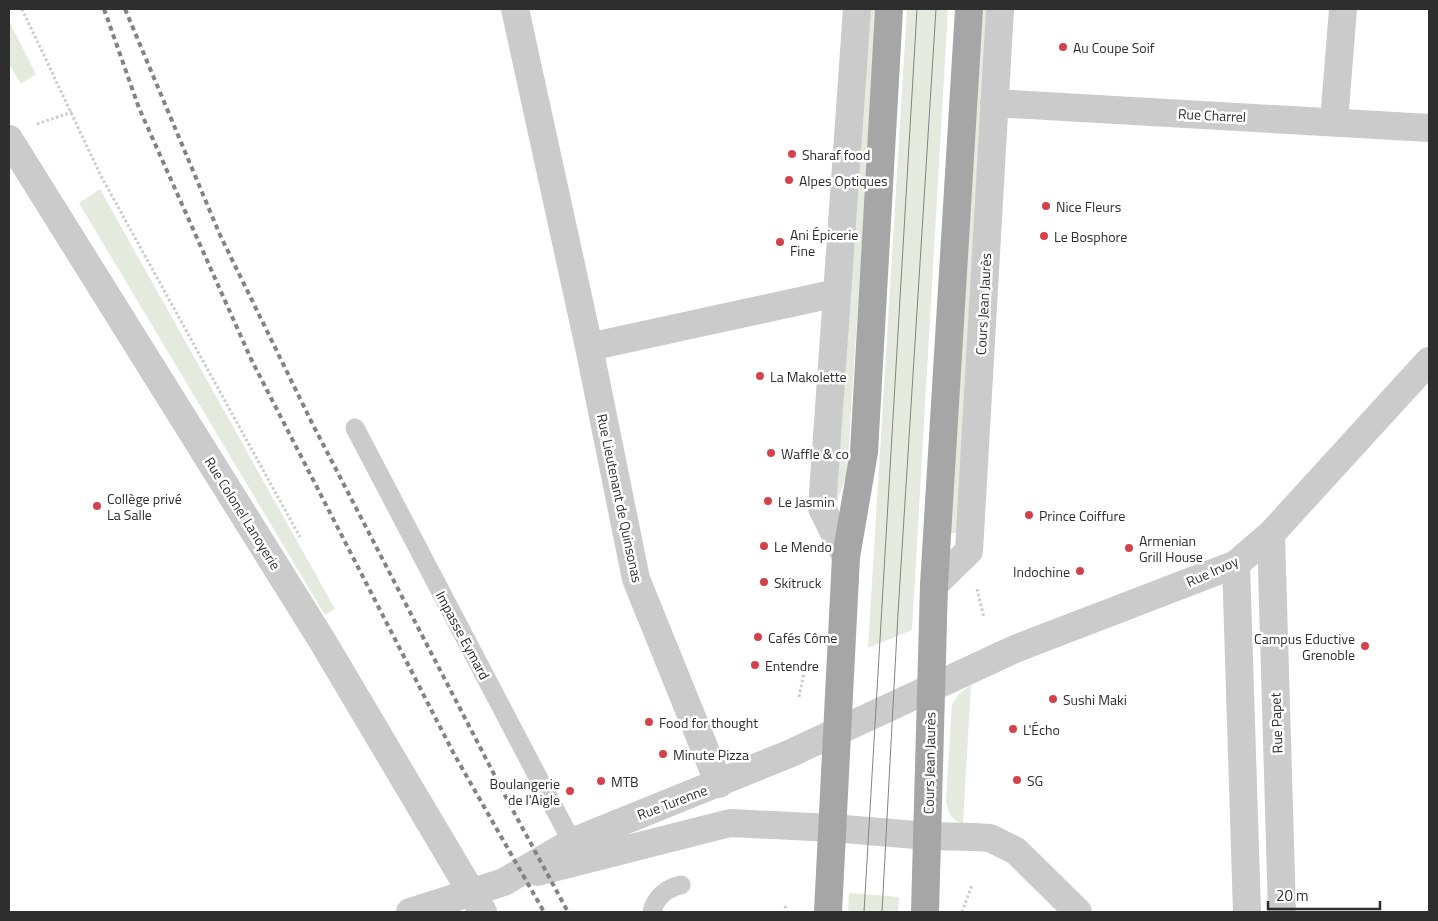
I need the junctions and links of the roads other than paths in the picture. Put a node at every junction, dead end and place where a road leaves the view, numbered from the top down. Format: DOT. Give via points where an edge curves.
graph roads {
  1 [pos="515,9"];
  2 [pos="857,9"];
  3 [pos="889,9"];
  4 [pos="969,9"];
  5 [pos="1000,9"];
  6 [pos="1343,9"];
  7 [pos="994,103"];
  8 [pos="1334,121"];
  9 [pos="1429,128"];
  10 [pos="9,139"];
  11 [pos="837,293"];
  12 [pos="589,347"];
  13 [pos="1429,361"];
  14 [pos="355,428"];
  15 [pos="1271,534"];
  16 [pos="846,557"];
  17 [pos="1236,564"];
  18 [pos="934,585"];
  19 [pos="930,689"];
  20 [pos="838,732"];
  21 [pos="719,784"];
  22 [pos="834,828"];
  23 [pos="927,836"];
  24 [pos="572,842"];
  25 [pos="510,879"];
  26 [pos="681,885"];
  27 [pos="478,902"];
  28 [pos="410,912"];
  29 [pos="652,912"];
  30 [pos="828,912"];
  31 [pos="925,912"];
  32 [pos="1078,912"];
  33 [pos="1247,912"];
  34 [pos="1282,912"];
  1 -- 12 [label="street, Rue Lieutenant de Quinsonas"];
  2 -- 11 [label="street"];
  3 -- 16 [label="main road" via="864,452"];
  4 -- 18 [label="main road, Cours Jean Jaurès"];
  5 -- 7 [label="street, Cours Jean Jaurès"];
  6 -- 8 [label="street"];
  7 -- 8 [label="street, Rue Charrel"];
  7 -- 18 [label="street, Cours Jean Jaurès" via="969,551"];
  8 -- 9 [label="street, Rue Charrel"];
  10 -- 27 [label="street, Rue Colonel Lanoyerie" via="323,642"];
  11 -- 12 [label="street"];
  11 -- 16 [label="street" via="822,508"];
  12 -- 21 [label="street, Rue Lieutenant de Quinsonas" via="636,579"];
  13 -- 15 [label="street, Rue Irvoy"];
  14 -- 24 [label="lane, Impasse Eymard"];
  15 -- 17 [label="street, Rue Irvoy"];
  15 -- 34 [label="street, Rue Papet"];
  16 -- 20 [label="main road"];
  17 -- 19 [label="street, Rue Irvoy" via="1022,646"];
  17 -- 33 [label="street"];
  18 -- 19 [label="main road, Cours Jean Jaurès"];
  19 -- 20 [label="street, Cours Jean Jaurès"];
  19 -- 23 [label="main road, Cours Jean Jaurès"];
  20 -- 21 [label="street, Rue Turenne"];
  20 -- 22 [label="main road"];
  21 -- 24 [label="street, Rue Turenne"];
  22 -- 23 [label="street"];
  22 -- 25 [label="street, Rue Turenne" via="730,823"];
  22 -- 30 [label="main road"];
  23 -- 31 [label="main road, Cours Jean Jaurès"];
  23 -- 32 [label="street" via="990,838 1016,851"];
  24 -- 25 [label="street, Rue Turenne"];
  25 -- 27 [label="street, Rue Turenne"];
  26 -- 29 [label="lane" via="664,892 654,903"];
  27 -- 28 [label="street, Rue Turenne"];
}
